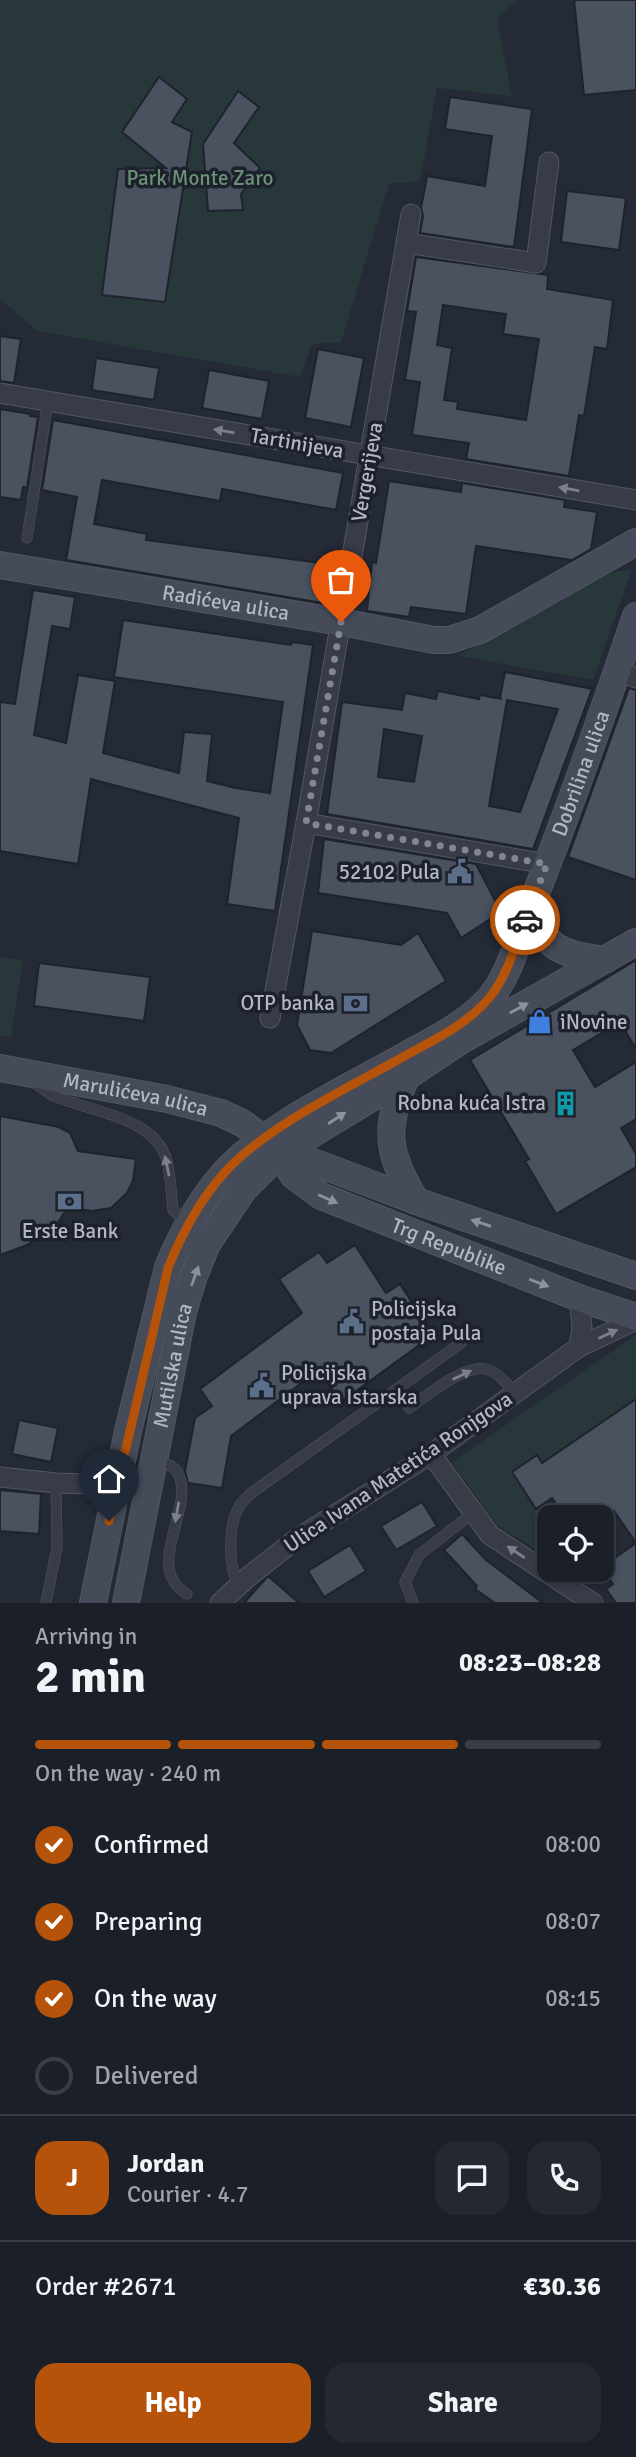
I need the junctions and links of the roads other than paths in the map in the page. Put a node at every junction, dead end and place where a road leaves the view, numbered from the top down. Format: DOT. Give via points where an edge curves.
graph roads {
  1 [pos="549,162"];
  2 [pos="411,214"];
  3 [pos="406,243"];
  4 [pos="0,393"];
  5 [pos="48,401"];
  6 [pos="369,455"];
  7 [pos="636,500"];
  8 [pos="27,538"];
  9 [pos="636,542"];
  10 [pos="0,565"];
  11 [pos="636,616"];
  12 [pos="341,622"];
  13 [pos="627,674"];
  14 [pos="306,823"];
  15 [pos="547,864"];
  16 [pos="529,910"];
  17 [pos="636,942"];
  18 [pos="605,960"];
  19 [pos="270,1018"];
  20 [pos="455,1036"];
  21 [pos="8,1069"];
  22 [pos="406,1076"];
  23 [pos="271,1147"];
  24 [pos="416,1200"];
  25 [pos="194,1215"];
  26 [pos="625,1272"];
  27 [pos="579,1298"];
  28 [pos="636,1319"];
  29 [pos="461,1343"];
  30 [pos="579,1347"];
  31 [pos="515,1393"];
  32 [pos="409,1408"];
  33 [pos="431,1454"];
  34 [pos="154,1459"];
  35 [pos="0,1477"];
  36 [pos="56,1483"];
  37 [pos="117,1484"];
  38 [pos="148,1486"];
  39 [pos="474,1512"];
  40 [pos="239,1585"];
  41 [pos="187,1594"];
  42 [pos="46,1603"];
  43 [pos="93,1603"];
  44 [pos="126,1603"];
  45 [pos="220,1603"];
  46 [pos="413,1603"];
  47 [pos="593,1603"];
  1 -- 3 [label="street" via="536,263"];
  2 -- 3 [label="street, Vergerijeva"];
  3 -- 6 [label="street, Vergerijeva"];
  4 -- 5 [label="street, Tartinijeva"];
  6 -- 5 [label="street, Tartinijeva, one-way"];
  5 -- 8 [label="lane"];
  7 -- 6 [label="street, Tartinijeva, one-way"];
  6 -- 12 [label="street, Vergerijeva"];
  9 -- 12 [label="main road, Radićeva ulica" via="469,635 434,640"];
  10 -- 12 [label="main road, Radićeva ulica"];
  11 -- 13 [label="main road, Dobrilina ulica"];
  12 -- 14 [label="street, Vergerijeva"];
  13 -- 15 [label="main road, Dobrilina ulica"];
  14 -- 15 [label="street"];
  14 -- 19 [label="street, Vergerijeva"];
  15 -- 16 [label="main road, Dobrilina ulica"];
  16 -- 18 [label="main road" via="545,939 555,947"];
  16 -- 20 [label="main road, Dobrilina ulica" via="492,995"];
  17 -- 18 [label="main road"];
  20 -- 18 [label="main road, one-way"];
  20 -- 22 [label="main road"];
  20 -- 23 [label="main road" via="323,1102"];
  21 -- 23 [label="main road, Marulićeva ulica" via="221,1113 242,1123"];
  25 -- 21 [label="lane, one-way" via="186,1217 173,1210 167,1160 150,1135 133,1123 53,1095"];
  23 -- 22 [label="main road, one-way"];
  22 -- 24 [label="main road" via="394,1104 391,1140 395,1163"];
  23 -- 24 [label="main road, Trg Republike"];
  23 -- 25 [label="main road" via="226,1171"];
  23 -- 27 [label="main road, Trg Republike, one-way" via="294,1176 321,1196"];
  34 -- 23 [label="main road, Mutilska ulica, one-way" via="194,1276 207,1244"];
  26 -- 24 [label="main road, Trg Republike, one-way"];
  25 -- 37 [label="main road, Mutilska ulica" via="168,1268"];
  27 -- 28 [label="main road, Trg Republike"];
  27 -- 30 [label="street"];
  30 -- 28 [label="street, Ulica Ivana Matetića Ronjgova, one-way"];
  29 -- 40 [label="lane" via="250,1494 239,1506 230,1551 233,1577"];
  30 -- 31 [label="street, Ulica Ivana Matetića Ronjgova"];
  32 -- 31 [label="lane, one-way" via="473,1369 492,1372"];
  31 -- 33 [label="street, Ulica Ivana Matetića Ronjgova"];
  33 -- 39 [label="street"];
  33 -- 40 [label="street, Ulica Ivana Matetića Ronjgova" via="295,1540"];
  34 -- 38 [label="main road, Mutilska ulica"];
  34 -- 41 [label="lane, one-way" via="178,1472 170,1576"];
  35 -- 36 [label="street"];
  36 -- 37 [label="street"];
  36 -- 42 [label="lane" via="57,1547"];
  37 -- 38 [label="street"];
  37 -- 43 [label="main road, Mutilska ulica"];
  38 -- 44 [label="main road, Mutilska ulica"];
  39 -- 46 [label="lane" via="419,1555 405,1581"];
  47 -- 39 [label="street, one-way" via="490,1535"];
  40 -- 45 [label="street, Ulica Ivana Matetića Ronjgova"];
}
